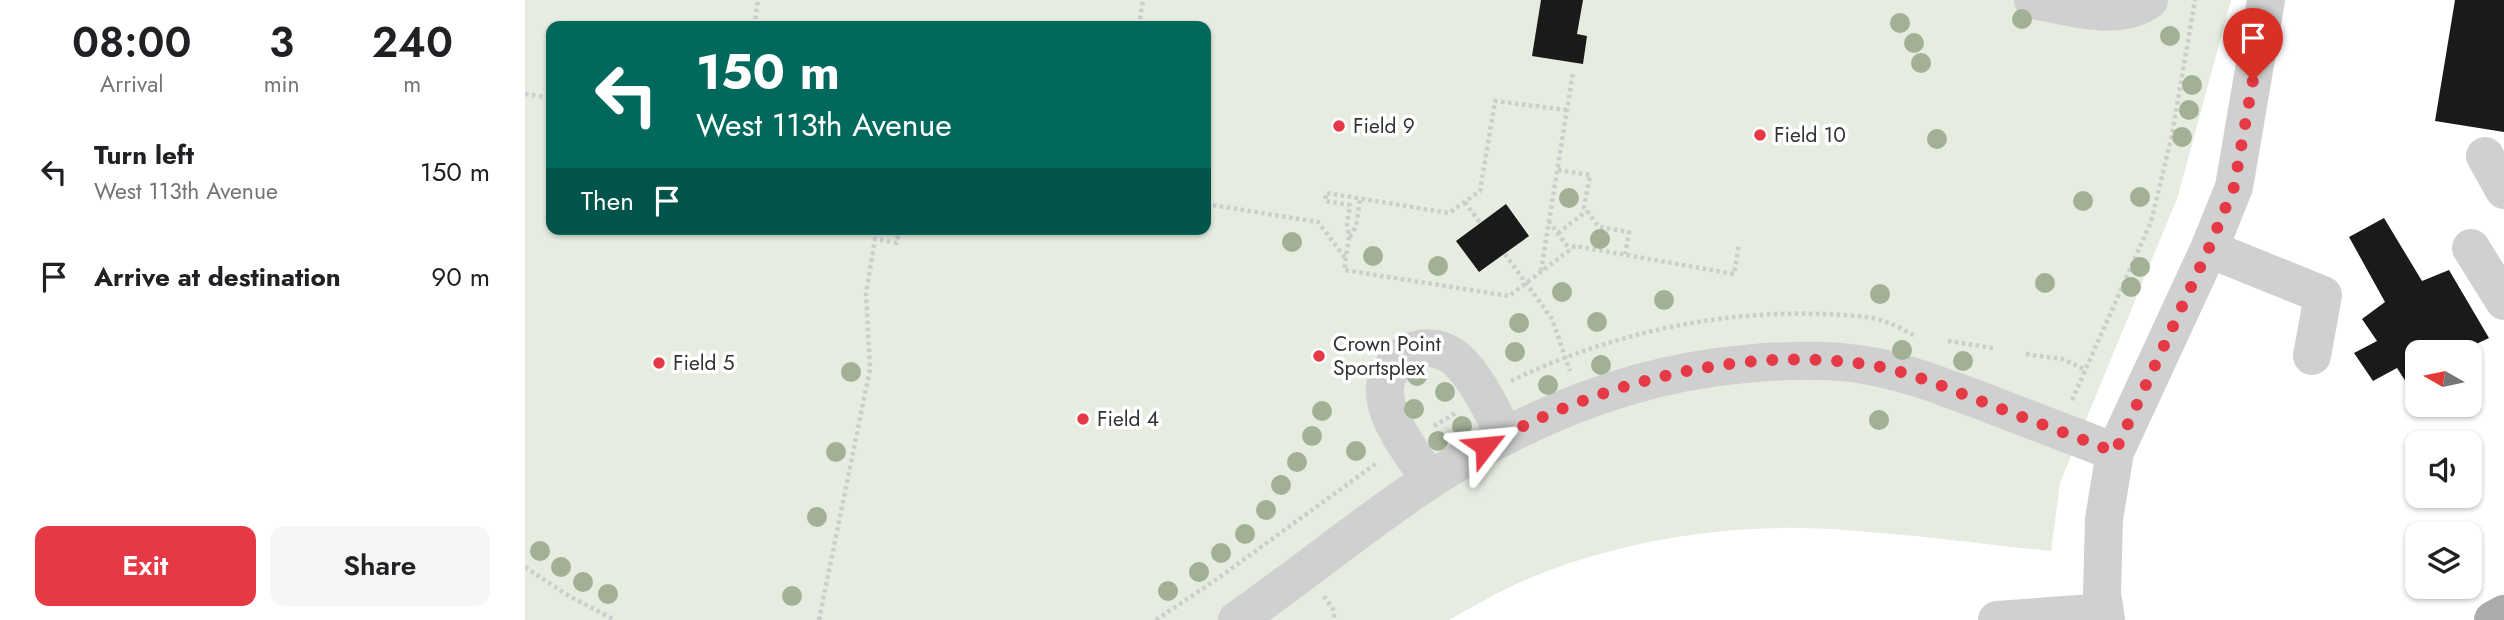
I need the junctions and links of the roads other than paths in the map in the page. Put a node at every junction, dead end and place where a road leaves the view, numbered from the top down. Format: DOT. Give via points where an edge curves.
graph roads {
  1 [pos="2032,0"];
  2 [pos="2149,0"];
  3 [pos="2266,0"];
  4 [pos="2504,159"];
  5 [pos="2504,190"];
  6 [pos="2209,248"];
  7 [pos="2471,248"];
  8 [pos="2504,301"];
  9 [pos="2312,356"];
  10 [pos="1505,435"];
  11 [pos="2115,452"];
  12 [pos="1430,480"];
  13 [pos="2504,614"];
  14 [pos="2106,616"];
  15 [pos="1237,620"];
  16 [pos="1997,620"];
  17 [pos="2493,620"];
  1 -- 2 [label="street" via="2105,12"];
  3 -- 6 [label="street" via="2234,187"];
  4 -- 5 [label="street" via="2485,156"];
  6 -- 9 [label="street" via="2323,295"];
  6 -- 11 [label="street"];
  7 -- 8 [label="street"];
  10 -- 11 [label="street" via="1581,401 1672,375 1770,361 1831,361 1924,379"];
  10 -- 12 [label="street"];
  10 -- 12 [label="street" via="1457,359 1427,348 1405,354 1388,374 1385,398 1392,420"];
  11 -- 14 [label="street" via="2104,519 2102,593"];
  12 -- 15 [label="street"];
  13 -- 17 [label="main road"];
  14 -- 16 [label="street"];
}
